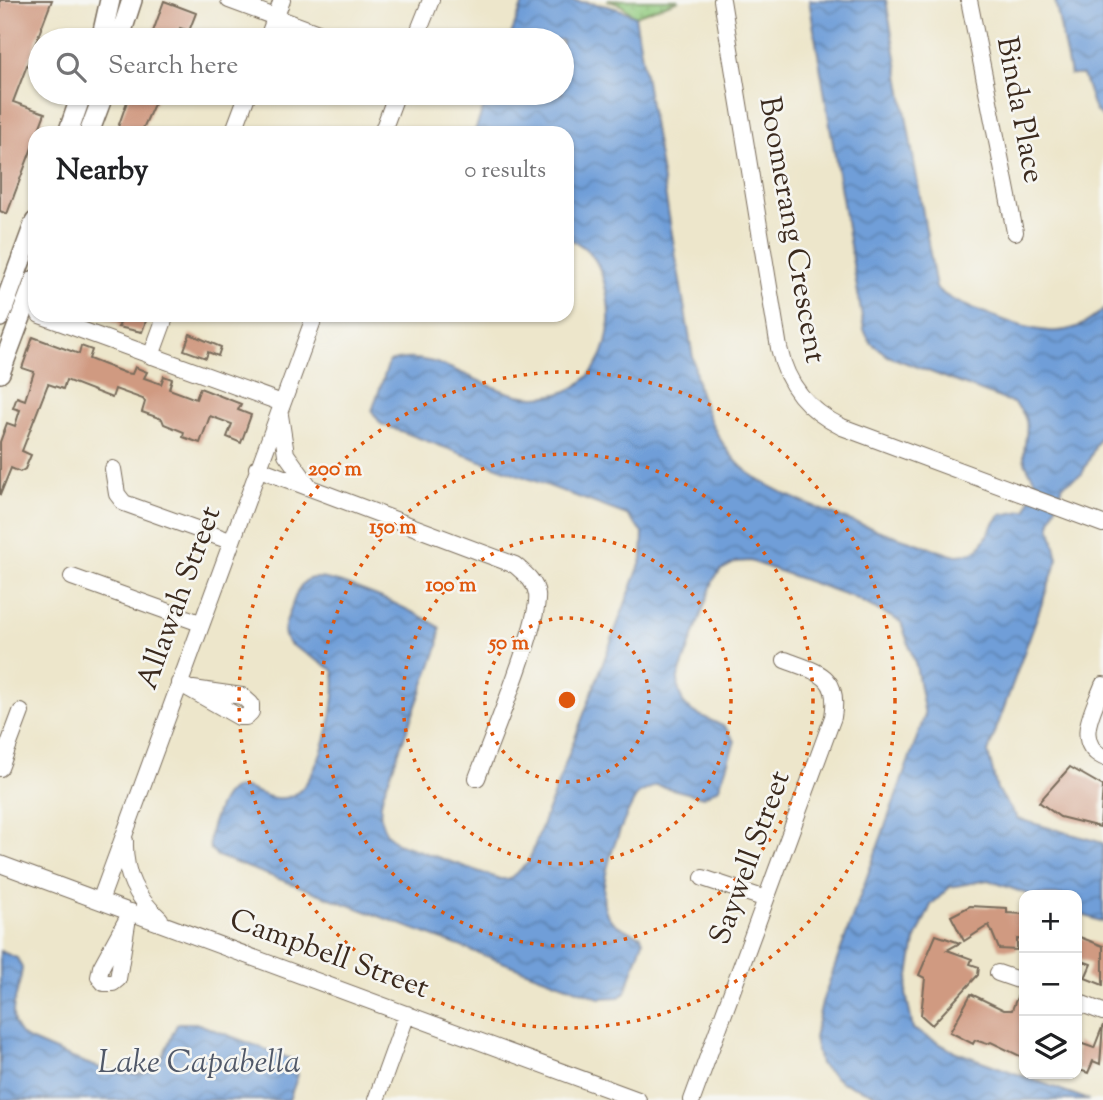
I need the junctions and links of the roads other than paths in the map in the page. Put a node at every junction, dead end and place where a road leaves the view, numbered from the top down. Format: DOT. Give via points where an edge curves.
graph roads {
  1 [pos="110,0"];
  2 [pos="132,0"];
  3 [pos="229,0"];
  4 [pos="282,0"];
  5 [pos="431,0"];
  6 [pos="722,0"];
  7 [pos="969,0"];
  8 [pos="275,17"];
  9 [pos="104,28"];
  10 [pos="123,28"];
  11 [pos="271,28"];
  12 [pos="305,28"];
  13 [pos="420,28"];
  14 [pos="78,105"];
  15 [pos="100,105"];
  16 [pos="243,105"];
  17 [pos="392,105"];
  18 [pos="70,126"];
  19 [pos="92,126"];
  20 [pos="235,126"];
  21 [pos="385,126"];
  22 [pos="1015,232"];
  23 [pos="28,239"];
  24 [pos="2,302"];
  25 [pos="28,310"];
  26 [pos="28,321"];
  27 [pos="60,322"];
  28 [pos="163,322"];
  29 [pos="312,322"];
  30 [pos="151,355"];
  31 [pos="0,373"];
  32 [pos="281,406"];
  33 [pos="257,468"];
  34 [pos="114,469"];
  35 [pos="310,487"];
  36 [pos="1103,524"];
  37 [pos="230,541"];
  38 [pos="72,577"];
  39 [pos="200,623"];
  40 [pos="785,660"];
  41 [pos="1103,685"];
  42 [pos="20,712"];
  43 [pos="1103,757"];
  44 [pos="0,768"];
  45 [pos="477,778"];
  46 [pos="126,828"];
  47 [pos="0,864"];
  48 [pos="703,878"];
  49 [pos="766,899"];
  50 [pos="100,901"];
  51 [pos="166,925"];
  52 [pos="998,973"];
  53 [pos="1019,980"];
  54 [pos="1082,1004"];
  55 [pos="1103,1012"];
  56 [pos="407,1014"];
  57 [pos="376,1100"];
  58 [pos="638,1100"];
  59 [pos="692,1100"];
  1 -- 9 [label="main road"];
  2 -- 10 [label="main road"];
  3 -- 8 [label="street"];
  4 -- 8 [label="street"];
  5 -- 13 [label="street"];
  6 -- 36 [label="street, Boomerang Crescent" via="779,348 797,393 842,427"];
  7 -- 22 [label="street, Binda Place"];
  8 -- 11 [label="street"];
  8 -- 12 [label="street"];
  14 -- 18 [label="main road"];
  15 -- 19 [label="main road"];
  16 -- 20 [label="street"];
  17 -- 21 [label="street"];
  23 -- 24 [label="main road"];
  24 -- 25 [label="street"];
  26 -- 31 [label="main road"];
  27 -- 30 [label="street"];
  28 -- 30 [label="street"];
  29 -- 32 [label="street, Allawah Street"];
  30 -- 32 [label="street"];
  32 -- 33 [label="street, Allawah Street"];
  32 -- 35 [label="street" via="286,454"];
  33 -- 35 [label="street"];
  33 -- 37 [label="street, Allawah Street"];
  34 -- 37 [label="street" via="117,494 124,503"];
  35 -- 45 [label="street" via="515,565 530,579 537,595 532,626"];
  37 -- 39 [label="street, Allawah Street"];
  38 -- 39 [label="street"];
  39 -- 46 [label="street, Allawah Street" via="186,686"];
  40 -- 49 [label="street, Saywell Street" via="820,673 830,681 836,700"];
  41 -- 43 [label="street" via="1086,737 1091,749"];
  42 -- 44 [label="street"];
  46 -- 50 [label="street, Allawah Street"];
  46 -- 51 [label="street" via="125,856 132,885"];
  47 -- 50 [label="street, Campbell Street"];
  48 -- 49 [label="street"];
  49 -- 59 [label="street, Saywell Street"];
  50 -- 51 [label="street, Campbell Street" via="129,918"];
  51 -- 56 [label="street, Campbell Street"];
  52 -- 53 [label="street"];
  54 -- 55 [label="street"];
  56 -- 57 [label="street"];
  56 -- 58 [label="street, Campbell Street"];
}
